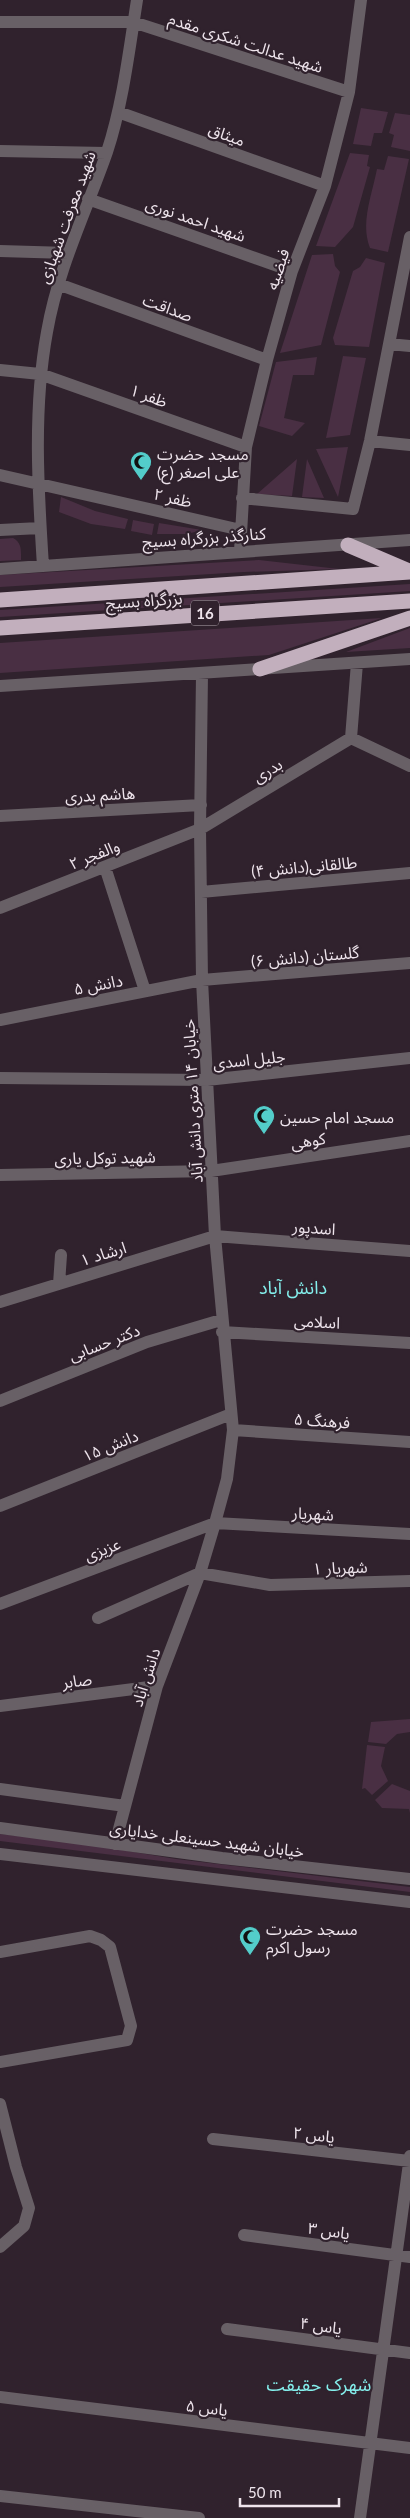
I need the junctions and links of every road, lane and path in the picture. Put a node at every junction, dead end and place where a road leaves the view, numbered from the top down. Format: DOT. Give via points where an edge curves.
graph roads {
  1 [pos="137,0"];
  2 [pos="362,0"];
  3 [pos="0,22"];
  4 [pos="133,22"];
  5 [pos="349,92"];
  6 [pos="118,112"];
  7 [pos="0,151"];
  8 [pos="106,153"];
  9 [pos="325,186"];
  10 [pos="88,198"];
  11 [pos="410,237"];
  12 [pos="0,251"];
  13 [pos="408,252"];
  14 [pos="68,253"];
  15 [pos="292,271"];
  16 [pos="58,284"];
  17 [pos="389,344"];
  18 [pos="410,346"];
  19 [pos="267,360"];
  20 [pos="0,370"];
  21 [pos="40,374"];
  22 [pos="370,441"];
  23 [pos="410,445"];
  24 [pos="246,447"];
  25 [pos="0,475"];
  26 [pos="38,483"];
  27 [pos="242,498"];
  28 [pos="40,528"];
  29 [pos="0,530"];
  30 [pos="241,530"];
  31 [pos="410,540"];
  32 [pos="348,546"];
  33 [pos="240,550"];
  34 [pos="43,566"];
  35 [pos="0,569"];
  36 [pos="410,572"];
  37 [pos="0,600"];
  38 [pos="410,601"];
  39 [pos="410,618"];
  40 [pos="0,628"];
  41 [pos="410,659"];
  42 [pos="357,663"];
  43 [pos="260,669"];
  44 [pos="202,674"];
  45 [pos="0,686"];
  46 [pos="351,738"];
  47 [pos="410,766"];
  48 [pos="201,805"];
  49 [pos="0,816"];
  50 [pos="200,829"];
  51 [pos="105,866"];
  52 [pos="410,873"];
  53 [pos="201,892"];
  54 [pos="0,908"];
  55 [pos="410,963"];
  56 [pos="202,980"];
  57 [pos="145,991"];
  58 [pos="0,1020"];
  59 [pos="410,1058"];
  60 [pos="0,1078"];
  61 [pos="207,1080"];
  62 [pos="410,1141"];
  63 [pos="211,1171"];
  64 [pos="0,1175"];
  65 [pos="215,1236"];
  66 [pos="410,1251"];
  67 [pos="61,1255"];
  68 [pos="59,1284"];
  69 [pos="0,1302"];
  70 [pos="222,1326"];
  71 [pos="410,1343"];
  72 [pos="0,1401"];
  73 [pos="231,1414"];
  74 [pos="233,1430"];
  75 [pos="410,1442"];
  76 [pos="0,1506"];
  77 [pos="214,1524"];
  78 [pos="410,1534"];
  79 [pos="200,1573"];
  80 [pos="410,1581"];
  81 [pos="0,1604"];
  82 [pos="98,1618"];
  83 [pos="157,1686"];
  84 [pos="0,1706"];
  85 [pos="0,1789"];
  86 [pos="125,1806"];
  87 [pos="0,1828"];
  88 [pos="115,1844"];
  89 [pos="0,1854"];
  90 [pos="410,1879"];
  91 [pos="410,1902"];
  92 [pos="0,1952"];
  93 [pos="0,2062"];
  94 [pos="0,2104"];
  95 [pos="214,2139"];
  96 [pos="410,2160"];
  97 [pos="244,2236"];
  98 [pos="0,2247"];
  99 [pos="404,2257"];
  100 [pos="227,2329"];
  101 [pos="383,2350"];
  102 [pos="410,2353"];
  103 [pos="0,2397"];
  104 [pos="370,2442"];
  105 [pos="410,2448"];
  106 [pos="0,2496"];
  107 [pos="199,2518"];
  108 [pos="360,2518"];
  1 -- 4 [label="street, شهید معرفت شهبازی"];
  2 -- 5 [label="street, فیضیه"];
  3 -- 4 [label="street, شهید عدالت شکری مقدم"];
  4 -- 5 [label="street, شهید عدالت شکری مقدم"];
  4 -- 6 [label="street, شهید معرفت شهبازی"];
  5 -- 9 [label="street, فیضیه"];
  6 -- 8 [label="street, شهید معرفت شهبازی"];
  6 -- 9 [label="street, میثاق"];
  7 -- 8 [label="street"];
  8 -- 10 [label="street, شهید معرفت شهبازی"];
  9 -- 15 [label="street, فیضیه"];
  10 -- 14 [label="street, شهید معرفت شهبازی"];
  10 -- 15 [label="street, شهید احمد نوری"];
  11 -- 13 [label="street"];
  12 -- 14 [label="street"];
  13 -- 17 [label="street"];
  14 -- 16 [label="street, شهید معرفت شهبازی"];
  15 -- 19 [label="street, فیضیه"];
  16 -- 19 [label="street, صداقت"];
  16 -- 21 [label="street, شهید معرفت شهبازی"];
  17 -- 18 [label="street"];
  17 -- 22 [label="street"];
  19 -- 24 [label="street, فیضیه"];
  20 -- 21 [label="street, ظفر ۱"];
  21 -- 24 [label="street, ظفر ۱"];
  21 -- 26 [label="street, شهید معرفت شهبازی"];
  22 -- 23 [label="street"];
  22 -- 27 [label="street" via="354,509"];
  24 -- 27 [label="street, فیضیه"];
  25 -- 26 [label="street, ظفر ۲"];
  26 -- 28 [label="street, شهید معرفت شهبازی"];
  26 -- 30 [label="street, ظفر ۲"];
  27 -- 30 [label="street, فیضیه"];
  28 -- 29 [label="street"];
  28 -- 34 [label="street, شهید معرفت شهبازی"];
  30 -- 33 [label="street, فیضیه"];
  31 -- 32 [label="street, کنارگذر بزرگراه بسیج"];
  32 -- 33 [label="street, کنارگذر بزرگراه بسیج"];
  32 -- 36 [label="highway"];
  33 -- 34 [label="street, کنارگذر بزرگراه بسیج"];
  34 -- 35 [label="street, کنارگذر بزرگراه بسیج"];
  36 -- 37 [label="highway, بزرگراه بسیج / 16"];
  38 -- 40 [label="highway, بزرگراه بسیج / 16"];
  39 -- 43 [label="highway"];
  41 -- 42 [label="street"];
  42 -- 43 [label="street"];
  42 -- 46 [label="street"];
  43 -- 44 [label="street"];
  44 -- 45 [label="street"];
  44 -- 48 [label="street, خیابان ۱۴ متری دانش آباد"];
  46 -- 47 [label="street"];
  46 -- 50 [label="street, بدری"];
  48 -- 49 [label="street, هاشم بدری"];
  48 -- 50 [label="street, خیابان ۱۴ متری دانش آباد"];
  50 -- 51 [label="street, والفجر ۲"];
  50 -- 53 [label="street, خیابان ۱۴ متری دانش آباد"];
  51 -- 54 [label="street, والفجر ۲"];
  51 -- 57 [label="street"];
  52 -- 53 [label="street, طالقانی(دانش ۴)"];
  53 -- 56 [label="street, خیابان ۱۴ متری دانش آباد"];
  55 -- 56 [label="street, گلستان (دانش ۶)"];
  56 -- 57 [label="street, دانش ۵"];
  56 -- 61 [label="street, خیابان ۱۴ متری دانش آباد"];
  57 -- 58 [label="street, دانش ۵"];
  59 -- 61 [label="street, جلیل اسدی"];
  60 -- 61 [label="street, جلیل اسدی"];
  61 -- 63 [label="street, خیابان ۱۴ متری دانش آباد"];
  62 -- 63 [label="street, کوهی"];
  63 -- 64 [label="street, شهید توکل یاری"];
  63 -- 65 [label="street, خیابان ۱۴ متری دانش آباد"];
  65 -- 66 [label="street, اسدپور"];
  65 -- 68 [label="street, ارشاد ۱"];
  65 -- 70 [label="street, خیابان ۱۴ متری دانش آباد"];
  67 -- 68 [label="street"];
  68 -- 69 [label="street, ارشاد ۱"];
  70 -- 71 [label="street, اسلامی"];
  70 -- 72 [label="street, دکتر حسابی" via="147,1342"];
  70 -- 73 [label="street, خیابان ۱۴ متری دانش آباد"];
  73 -- 74 [label="street, خیابان ۱۴ متری دانش آباد"];
  73 -- 76 [label="street, دانش ۱۵"];
  74 -- 75 [label="street, فرهنگ ۵"];
  74 -- 77 [label="street, خیابان ۱۴ متری دانش آباد" via="227,1479"];
  77 -- 78 [label="street, شهریار"];
  77 -- 79 [label="street, دانش آباد"];
  77 -- 81 [label="street, عزیزی"];
  79 -- 80 [label="street, شهریار ۱" via="270,1585"];
  79 -- 82 [label="street"];
  79 -- 83 [label="street, دانش آباد"];
  83 -- 84 [label="street, صابر"];
  83 -- 86 [label="street, دانش آباد"];
  85 -- 86 [label="street"];
  86 -- 88 [label="street, دانش آباد"];
  87 -- 88 [label="street, خیابان شهید حسینعلی خدایاری"];
  88 -- 90 [label="street, خیابان شهید حسینعلی خدایاری"];
  89 -- 91 [label="street"];
  92 -- 93 [label="street" via="90,1936 102,1940 110,1948 131,2026 127,2040"];
  94 -- 98 [label="street" via="29,2208 24,2226"];
  95 -- 96 [label="street, یاس ۲"];
  96 -- 99 [label="street"];
  97 -- 99 [label="street, یاس ۳"];
  99 -- 101 [label="street"];
  100 -- 101 [label="street, یاس ۴"];
  101 -- 102 [label="street, یاس ۴"];
  101 -- 104 [label="street"];
  103 -- 104 [label="street, یاس ۵"];
  104 -- 105 [label="street, یاس ۵"];
  104 -- 108 [label="street"];
  106 -- 107 [label="street"];
}
